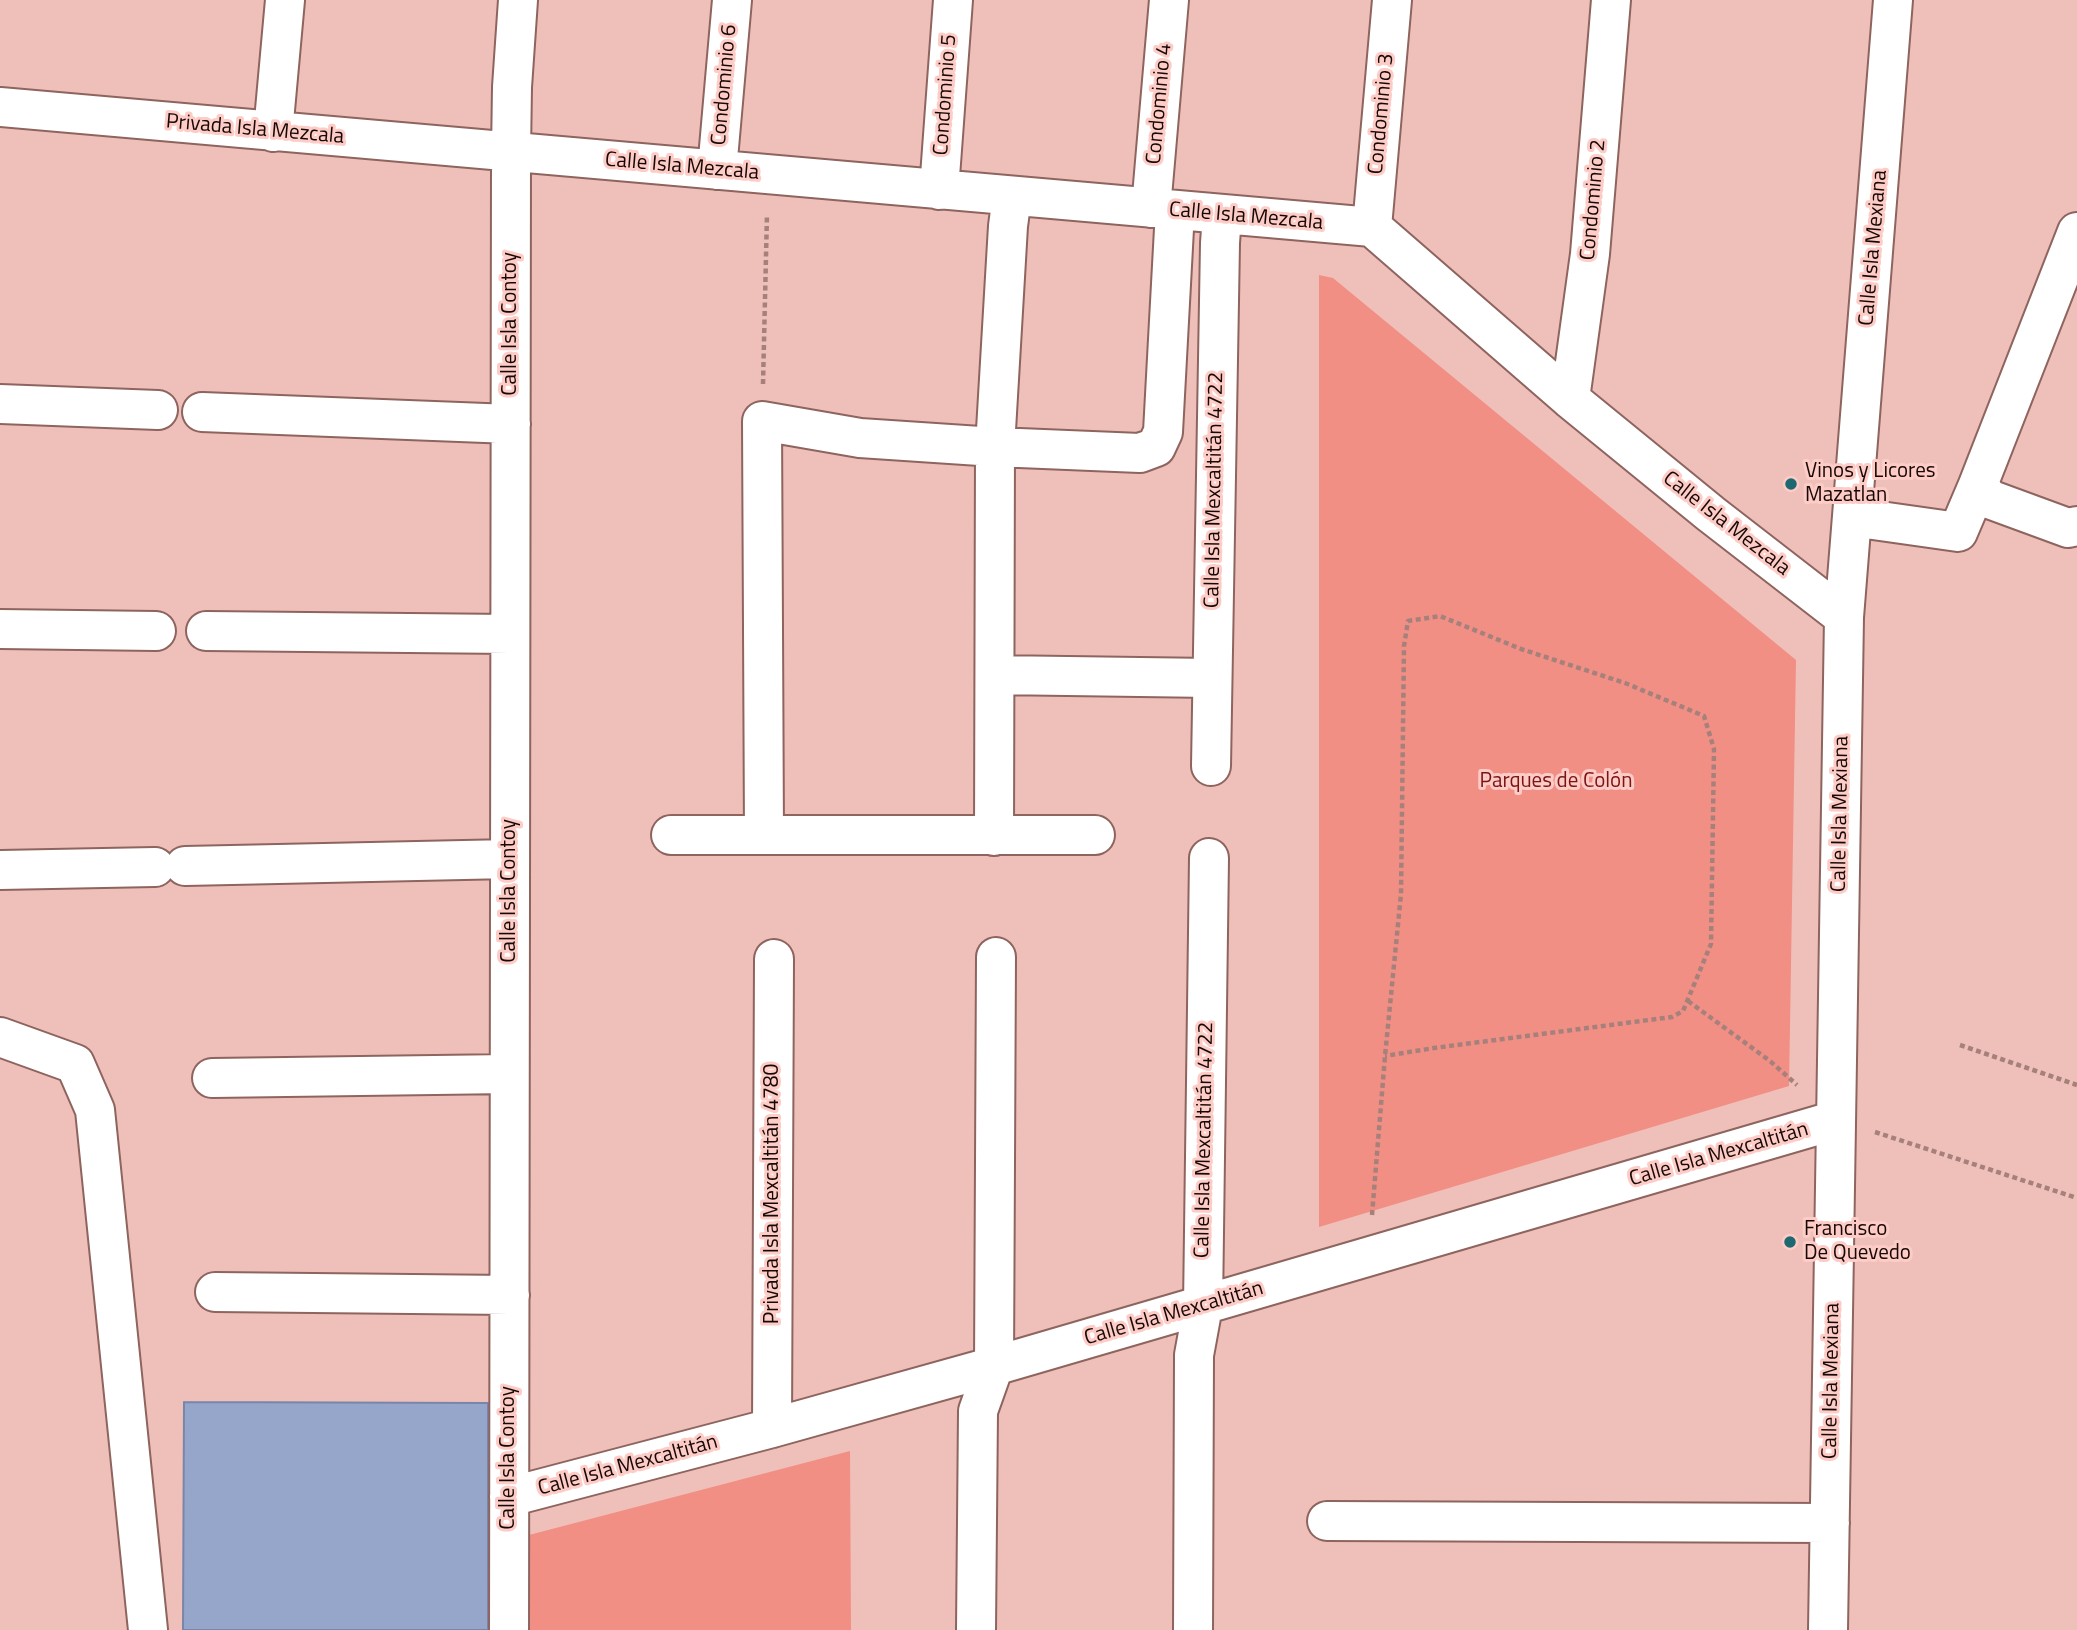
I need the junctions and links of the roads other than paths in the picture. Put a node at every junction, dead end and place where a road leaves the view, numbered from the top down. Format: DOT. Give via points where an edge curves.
graph roads {
  1 [pos="285,0"];
  2 [pos="518,0"];
  3 [pos="732,0"];
  4 [pos="953,0"];
  5 [pos="1169,0"];
  6 [pos="1392,0"];
  7 [pos="1611,0"];
  8 [pos="1893,0"];
  9 [pos="0,107"];
  10 [pos="273,132"];
  11 [pos="510,152"];
  12 [pos="717,170"];
  13 [pos="939,190"];
  14 [pos="1012,196"];
  15 [pos="1163,209"];
  16 [pos="1222,215"];
  17 [pos="1373,228"];
  18 [pos="2077,232"];
  19 [pos="1570,399"];
  20 [pos="0,404"];
  21 [pos="158,410"];
  22 [pos="202,412"];
  23 [pos="511,424"];
  24 [pos="995,447"];
  25 [pos="1978,485"];
  26 [pos="1852,517"];
  27 [pos="2077,526"];
  28 [pos="1844,617"];
  29 [pos="0,629"];
  30 [pos="156,631"];
  31 [pos="205,631"];
  32 [pos="510,634"];
  33 [pos="995,675"];
  34 [pos="1212,678"];
  35 [pos="1211,766"];
  36 [pos="671,835"];
  37 [pos="764,835"];
  38 [pos="1095,835"];
  39 [pos="994,836"];
  40 [pos="1209,858"];
  41 [pos="510,859"];
  42 [pos="0,870"];
  43 [pos="996,957"];
  44 [pos="774,959"];
  45 [pos="0,1038"];
  46 [pos="509,1074"];
  47 [pos="212,1078"];
  48 [pos="1836,1121"];
  49 [pos="215,1292"];
  50 [pos="510,1295"];
  51 [pos="1203,1306"];
  52 [pos="994,1366"];
  53 [pos="772,1428"];
  54 [pos="509,1497"];
  55 [pos="1326,1521"];
  56 [pos="1830,1523"];
  57 [pos="148,1630"];
  58 [pos="509,1630"];
  59 [pos="976,1630"];
  60 [pos="1194,1630"];
  61 [pos="1828,1630"];
  1 -- 10 [label="street"];
  2 -- 11 [label="street, Calle Isla Contoy"];
  3 -- 12 [label="street, Condominio 6"];
  4 -- 13 [label="street, Condominio 5"];
  5 -- 15 [label="street, Condominio 4"];
  6 -- 17 [label="street, Condominio 3"];
  7 -- 19 [label="street, Condominio 2" via="1590,254"];
  8 -- 26 [label="street, Calle Isla Mexiana"];
  9 -- 10 [label="street, Privada Isla Mezcala"];
  10 -- 11 [label="street, Privada Isla Mezcala"];
  11 -- 12 [label="street, Calle Isla Mezcala"];
  11 -- 23 [label="street, Calle Isla Contoy"];
  12 -- 13 [label="street, Calle Isla Mezcala"];
  13 -- 14 [label="street, Calle Isla Mezcala"];
  14 -- 15 [label="street, Calle Isla Mezcala"];
  14 -- 24 [label="street"];
  15 -- 16 [label="street, Calle Isla Mezcala"];
  15 -- 24 [label="street, Condominio 4" via="1163,432 1156,447 1140,453"];
  16 -- 17 [label="street, Calle Isla Mezcala"];
  16 -- 34 [label="street, Calle Isla Mexcaltitán 4722"];
  17 -- 19 [label="street, Calle Isla Mezcala"];
  18 -- 25 [label="street"];
  19 -- 28 [label="street, Calle Isla Mezcala"];
  20 -- 21 [label="street"];
  22 -- 23 [label="street"];
  23 -- 32 [label="street, Calle Isla Contoy"];
  24 -- 33 [label="street"];
  24 -- 37 [label="street, Condominio 4" via="860,438 762,421"];
  25 -- 26 [label="street" via="1958,533"];
  25 -- 27 [label="street" via="1989,499 2068,528"];
  26 -- 28 [label="street, Calle Isla Mexiana"];
  28 -- 48 [label="street, Calle Isla Mexiana"];
  29 -- 30 [label="street"];
  31 -- 32 [label="street"];
  32 -- 41 [label="street, Calle Isla Contoy"];
  33 -- 34 [label="street"];
  33 -- 39 [label="street"];
  34 -- 35 [label="street, Calle Isla Mexcaltitán 4722"];
  36 -- 37 [label="street"];
  37 -- 39 [label="street"];
  38 -- 39 [label="street"];
  40 -- 51 [label="street, Calle Isla Mexcaltitán 4722"];
  41 -- 42 [label="street"];
  41 -- 46 [label="street, Calle Isla Contoy"];
  43 -- 52 [label="street"];
  44 -- 53 [label="street, Privada Isla Mexcaltitán 4780"];
  45 -- 57 [label="street" via="75,1064 95,1110"];
  46 -- 47 [label="street"];
  46 -- 50 [label="street, Calle Isla Contoy"];
  48 -- 51 [label="street, Calle Isla Mexcaltitán"];
  48 -- 56 [label="street, Calle Isla Mexiana"];
  49 -- 50 [label="street"];
  50 -- 54 [label="street, Calle Isla Contoy"];
  51 -- 52 [label="street, Calle Isla Mexcaltitán"];
  51 -- 60 [label="street, Calle Isla Mexcaltitán 4722" via="1194,1355"];
  52 -- 53 [label="street, Calle Isla Mexcaltitán"];
  52 -- 59 [label="street" via="978,1411"];
  53 -- 54 [label="street, Calle Isla Mexcaltitán"];
  54 -- 58 [label="street, Calle Isla Contoy"];
  55 -- 56 [label="street"];
  56 -- 61 [label="street, Calle Isla Mexiana"];
}
